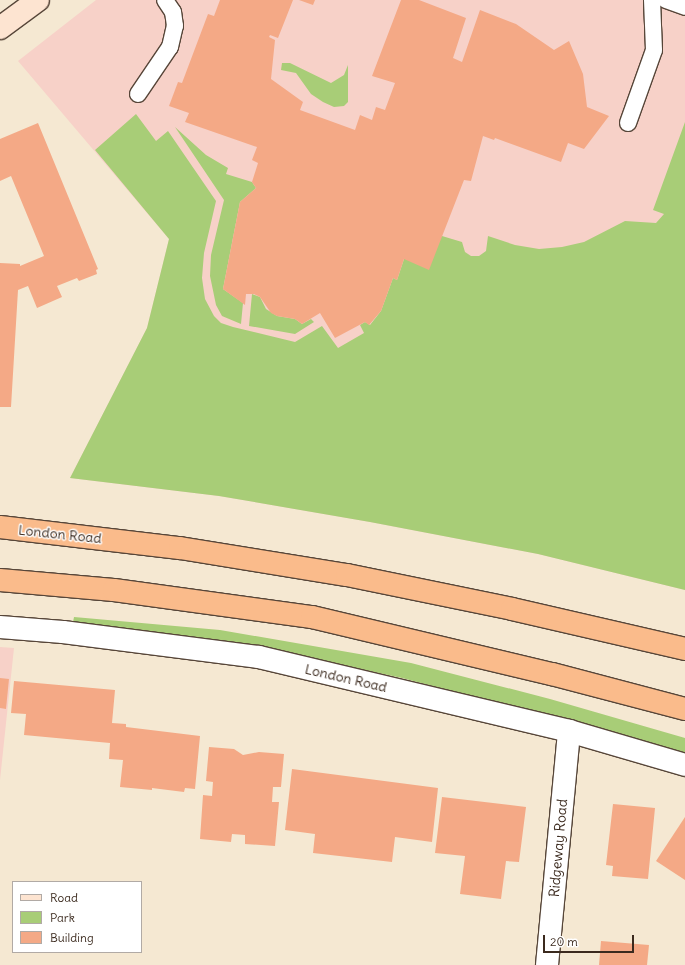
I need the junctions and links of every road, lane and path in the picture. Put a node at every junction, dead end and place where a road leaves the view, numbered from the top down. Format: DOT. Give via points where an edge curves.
graph roads {
  1 [pos="38,0"];
  2 [pos="165,0"];
  3 [pos="652,0"];
  4 [pos="666,0"];
  5 [pos="685,7"];
  6 [pos="0,28"];
  7 [pos="138,94"];
  8 [pos="628,123"];
  9 [pos="0,527"];
  10 [pos="0,580"];
  11 [pos="0,627"];
  12 [pos="685,649"];
  13 [pos="685,709"];
  14 [pos="569,731"];
  15 [pos="685,766"];
  16 [pos="547,965"];
  1 -- 6 [label="street"];
  2 -- 7 [label="lane" via="173,12 175,26 170,47"];
  3 -- 8 [label="lane" via="654,50"];
  4 -- 5 [label="lane"];
  9 -- 12 [label="highway, London Road" via="180,548 347,575 512,609"];
  10 -- 13 [label="highway" via="114,590 312,617 552,674"];
  11 -- 14 [label="street, London Road" via="63,632 259,658"];
  14 -- 15 [label="street, London Road"];
  14 -- 16 [label="street, Ridgeway Road"];
}
